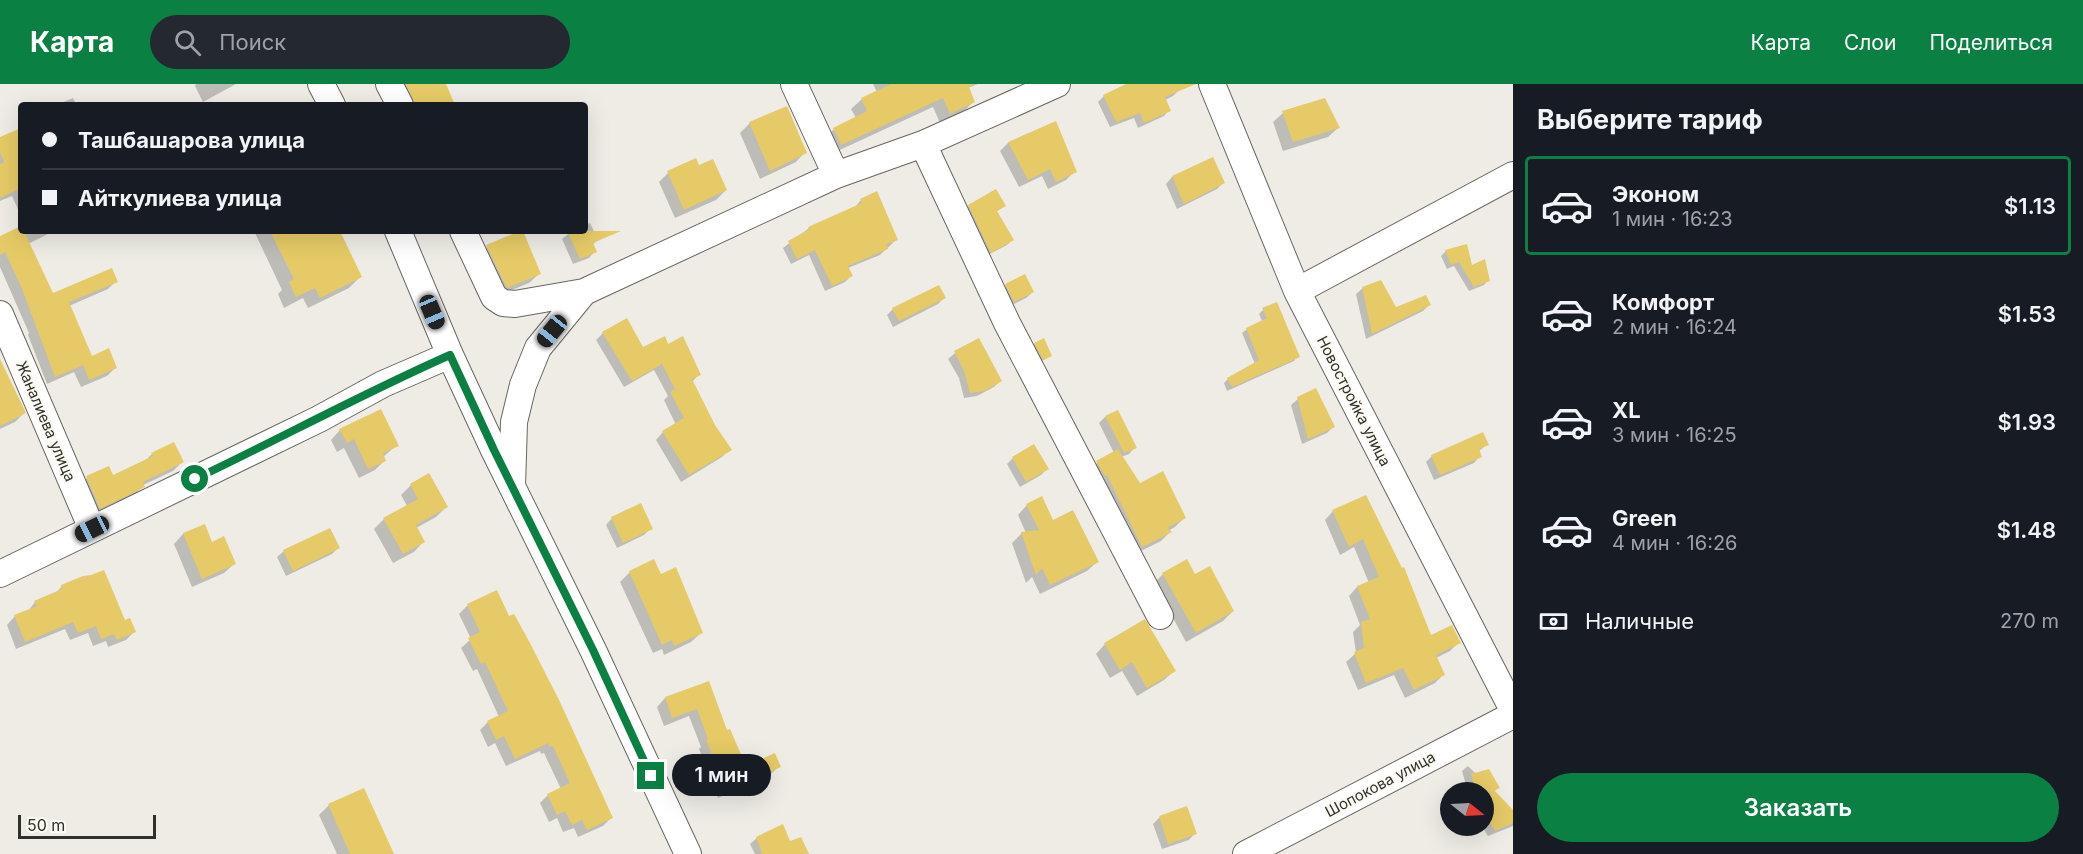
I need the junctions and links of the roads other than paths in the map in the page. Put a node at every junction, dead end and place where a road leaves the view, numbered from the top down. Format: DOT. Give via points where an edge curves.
graph roads {
  1 [pos="321,84"];
  2 [pos="389,84"];
  3 [pos="794,84"];
  4 [pos="1057,84"];
  5 [pos="1212,84"];
  6 [pos="330,102"];
  7 [pos="398,102"];
  8 [pos="923,144"];
  9 [pos="836,175"];
  10 [pos="1513,175"];
  11 [pos="399,234"];
  12 [pos="464,234"];
  13 [pos="1297,291"];
  14 [pos="584,292"];
  15 [pos="0,314"];
  16 [pos="450,355"];
  17 [pos="512,486"];
  18 [pos="92,529"];
  19 [pos="0,574"];
  20 [pos="1161,615"];
  21 [pos="1513,713"];
  22 [pos="688,854"];
  23 [pos="1246,854"];
  1 -- 6 [label="street"];
  2 -- 7 [label="street"];
  3 -- 9 [label="street"];
  4 -- 8 [label="street"];
  5 -- 13 [label="street, Новостройка улица"];
  8 -- 9 [label="street"];
  8 -- 20 [label="street" via="1007,323"];
  9 -- 14 [label="street"];
  10 -- 13 [label="street"];
  11 -- 16 [label="street"];
  12 -- 14 [label="street" via="494,297 503,303"];
  13 -- 21 [label="street, Новостройка улица"];
  14 -- 17 [label="street" via="538,348 523,385 514,423"];
  15 -- 18 [label="street, Жаналиева улица"];
  16 -- 17 [label="street"];
  16 -- 18 [label="street" via="383,384"];
  17 -- 22 [label="street"];
  18 -- 19 [label="street"];
  21 -- 23 [label="street, Шопокова улица"];
}
